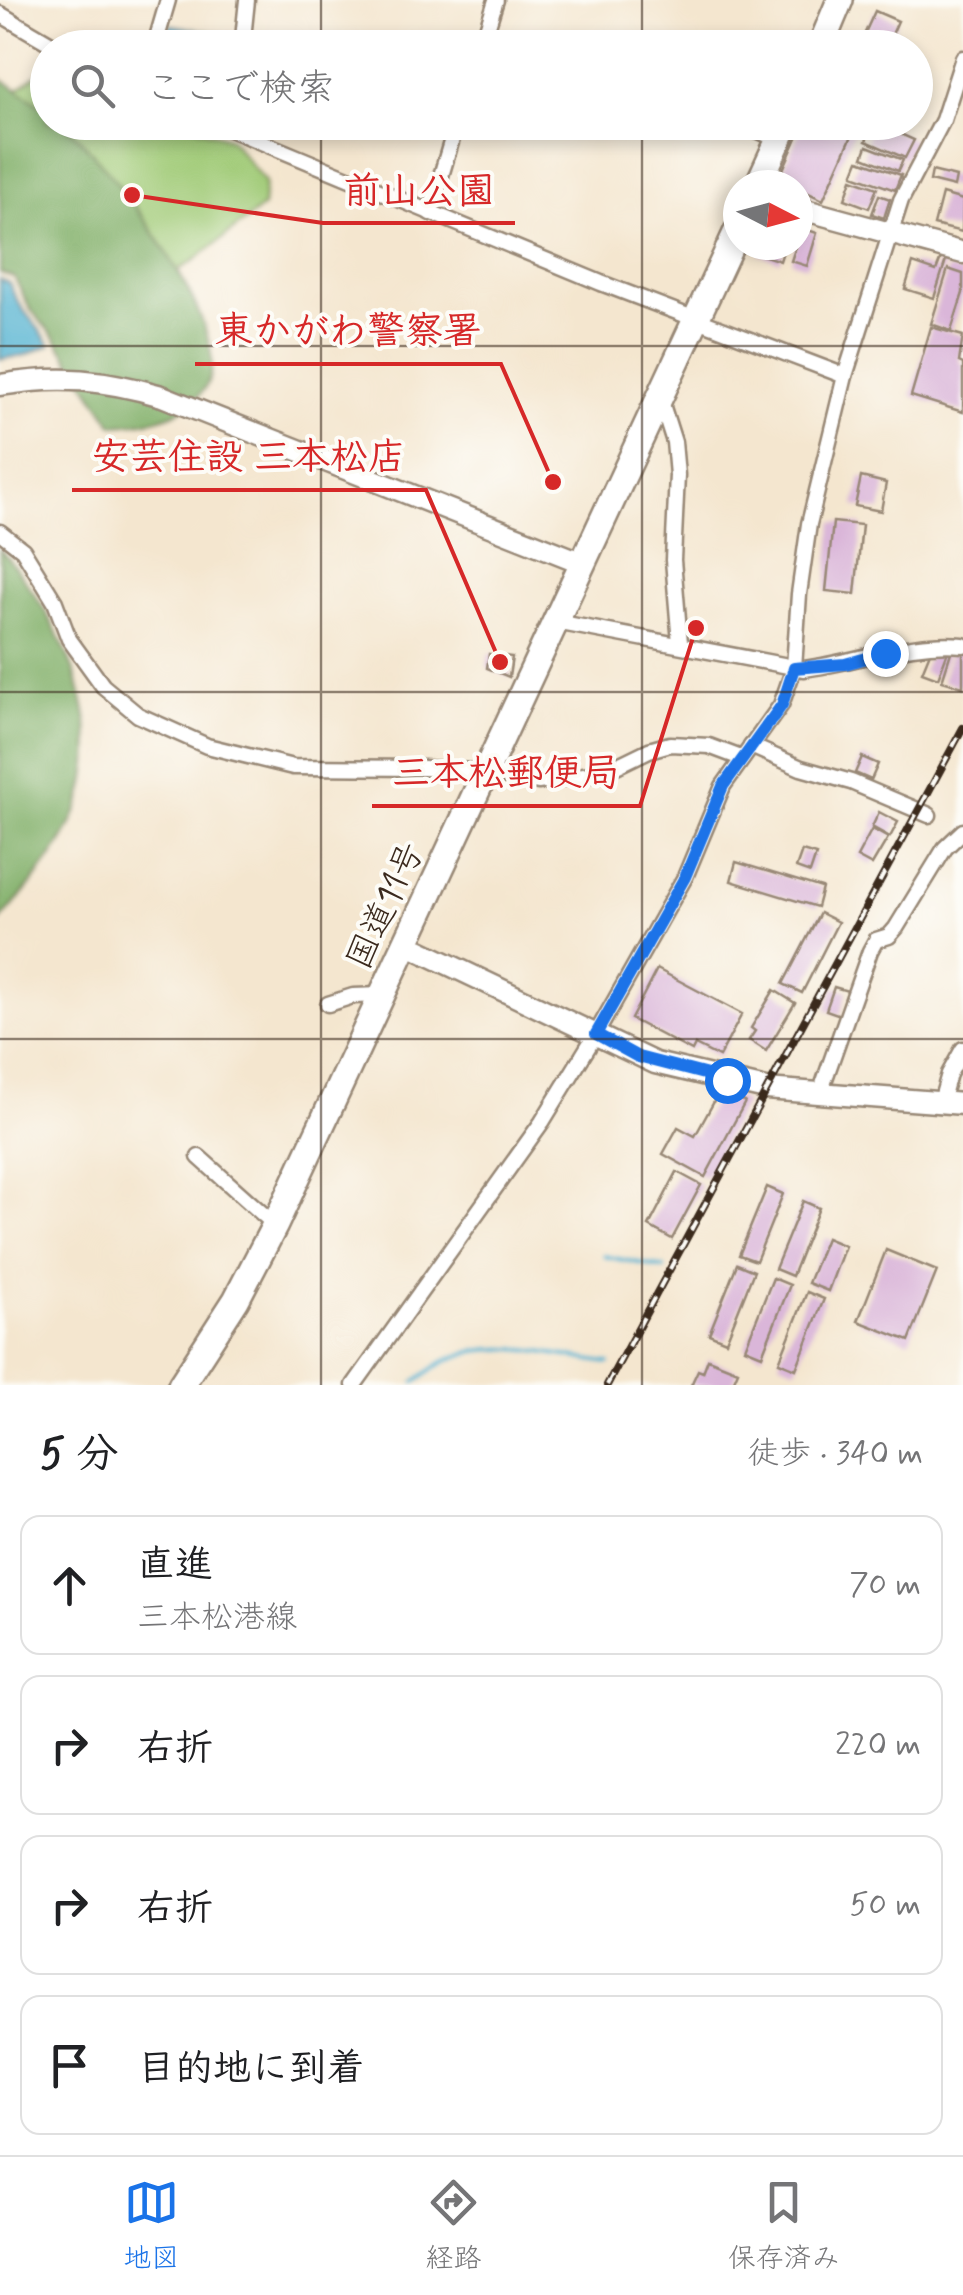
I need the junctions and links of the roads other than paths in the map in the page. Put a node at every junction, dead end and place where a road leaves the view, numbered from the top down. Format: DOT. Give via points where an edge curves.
graph roads {
  1 [pos="168,0"];
  2 [pos="247,0"];
  3 [pos="496,0"];
  4 [pos="840,0"];
  5 [pos="0,14"];
  6 [pos="159,30"];
  7 [pos="244,30"];
  8 [pos="486,30"];
  9 [pos="828,30"];
  10 [pos="30,32"];
  11 [pos="962,63"];
  12 [pos="266,140"];
  13 [pos="452,140"];
  14 [pos="779,140"];
  15 [pos="765,170"];
  16 [pos="813,212"];
  17 [pos="430,213"];
  18 [pos="889,233"];
  19 [pos="963,253"];
  20 [pos="724,260"];
  21 [pos="696,319"];
  22 [pos="846,376"];
  23 [pos="0,386"];
  24 [pos="660,398"];
  25 [pos="0,532"];
  26 [pos="583,562"];
  27 [pos="556,622"];
  28 [pos="680,644"];
  29 [pos="963,645"];
  30 [pos="794,668"];
  31 [pos="746,752"];
  32 [pos="486,772"];
  33 [pos="929,816"];
  34 [pos="963,831"];
  35 [pos="408,945"];
  36 [pos="384,995"];
  37 [pos="328,1004"];
  38 [pos="596,1034"];
  39 [pos="963,1049"];
  40 [pos="820,1093"];
  41 [pos="941,1102"];
  42 [pos="963,1104"];
  43 [pos="199,1157"];
  44 [pos="275,1225"];
  45 [pos="181,1385"];
  46 [pos="354,1385"];
  1 -- 6 [label="street"];
  2 -- 7 [label="street"];
  3 -- 8 [label="street"];
  4 -- 9 [label="highway"];
  5 -- 10 [label="street"];
  11 -- 18 [label="street" via="944,120"];
  12 -- 17 [label="street"];
  13 -- 17 [label="street"];
  14 -- 15 [label="highway"];
  16 -- 18 [label="street"];
  17 -- 21 [label="street"];
  18 -- 19 [label="street"];
  18 -- 22 [label="street"];
  20 -- 21 [label="highway, 国道11号"];
  21 -- 22 [label="street"];
  21 -- 24 [label="highway, 国道11号"];
  22 -- 30 [label="street" via="809,524"];
  23 -- 26 [label="street" via="78,378 162,396"];
  24 -- 26 [label="highway, 国道11号"];
  24 -- 28 [label="street" via="674,442"];
  25 -- 32 [label="street" via="23,550 92,670 138,715 207,746 293,766"];
  26 -- 27 [label="highway, 国道11号"];
  27 -- 28 [label="street"];
  27 -- 32 [label="highway, 国道11号"];
  28 -- 30 [label="street"];
  29 -- 30 [label="street" via="927,642 845,664"];
  30 -- 31 [label="street" via="782,705"];
  31 -- 32 [label="street" via="680,743 584,777 538,782"];
  31 -- 33 [label="street" via="851,782"];
  31 -- 38 [label="street"];
  32 -- 35 [label="highway, 国道11号"];
  34 -- 40 [label="street" via="945,848 890,936 876,940"];
  35 -- 36 [label="highway, 国道11号"];
  35 -- 38 [label="street"];
  36 -- 37 [label="street"];
  36 -- 44 [label="highway, 国道11号"];
  38 -- 40 [label="street" via="678,1069 766,1089"];
  38 -- 46 [label="street" via="542,1122"];
  39 -- 41 [label="street"];
  40 -- 41 [label="street"];
  41 -- 42 [label="street"];
  43 -- 44 [label="street"];
  44 -- 45 [label="highway, 国道11号"];
}
